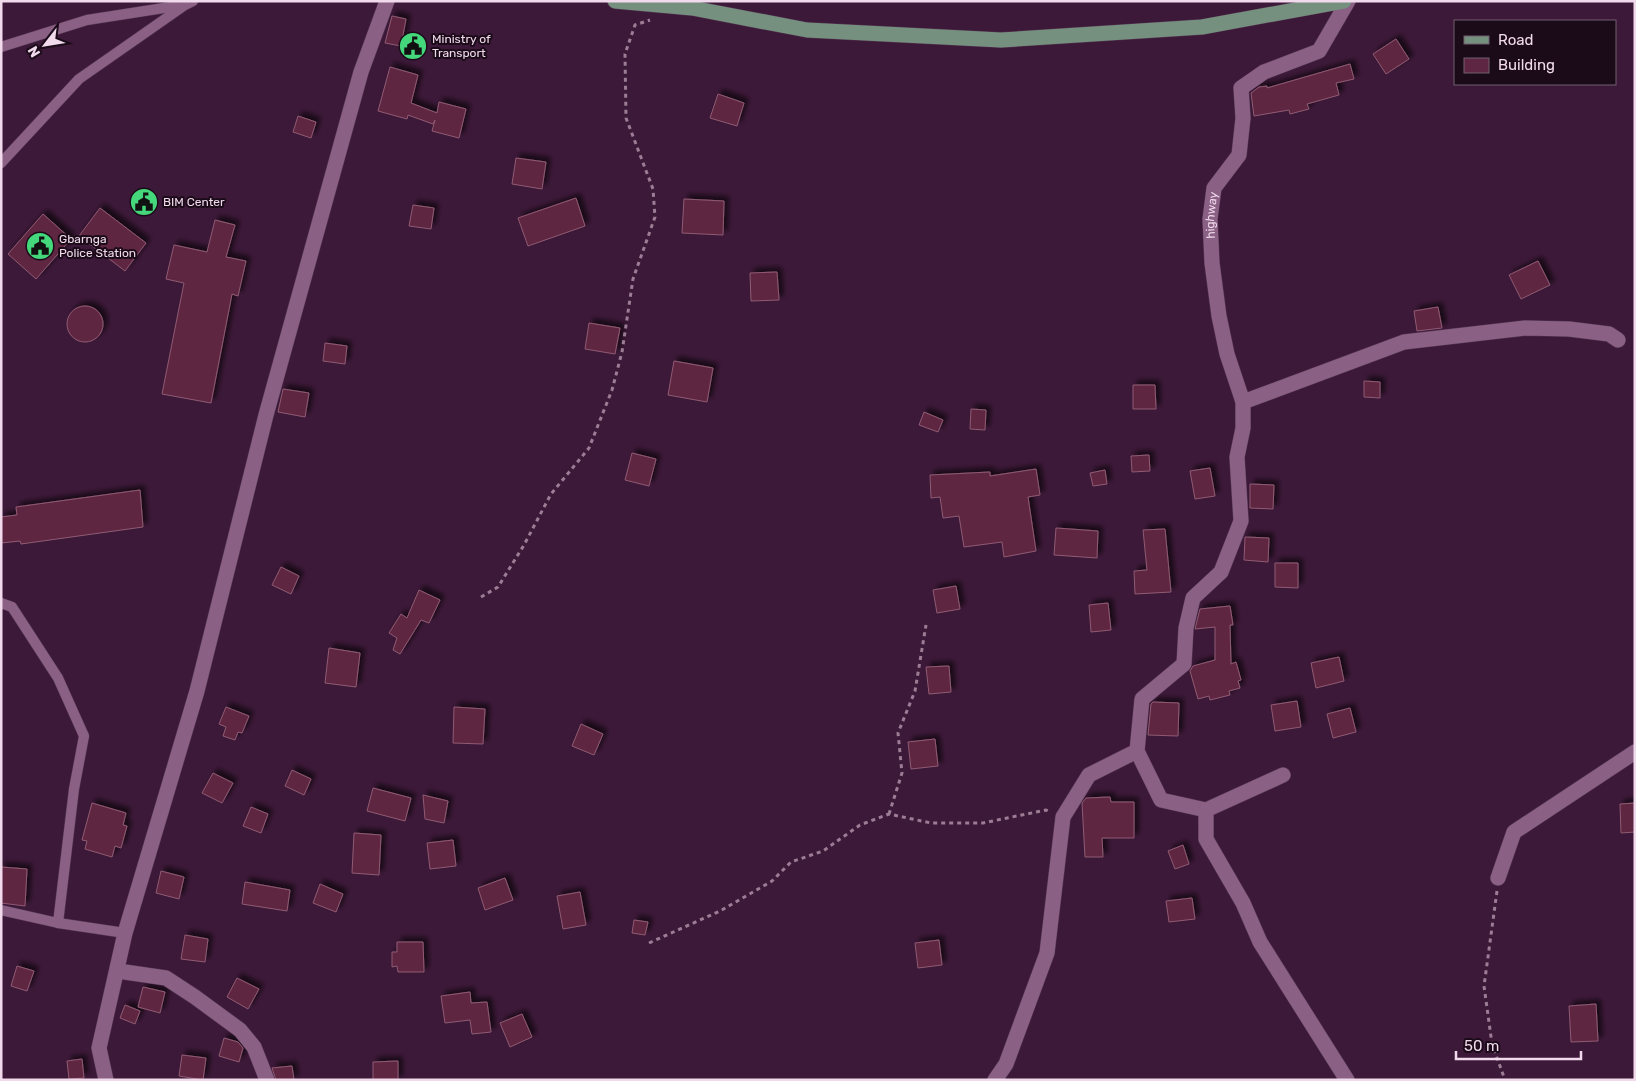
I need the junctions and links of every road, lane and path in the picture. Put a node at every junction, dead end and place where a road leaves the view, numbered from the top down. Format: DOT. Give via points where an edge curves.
graph roads {
  1 [pos="387,1"];
  2 [pos="615,1"];
  3 [pos="1344,1"];
  4 [pos="1348,1"];
  5 [pos="189,3"];
  6 [pos="654,19"];
  7 [pos="1,47"];
  8 [pos="1,163"];
  9 [pos="1618,340"];
  10 [pos="1243,402"];
  11 [pos="481,596"];
  12 [pos="1,603"];
  13 [pos="926,625"];
  14 [pos="1137,751"];
  15 [pos="1635,752"];
  16 [pos="1283,775"];
  17 [pos="1206,810"];
  18 [pos="889,814"];
  19 [pos="1063,817"];
  20 [pos="1498,878"];
  21 [pos="1,910"];
  22 [pos="58,923"];
  23 [pos="125,934"];
  24 [pos="649,943"];
  25 [pos="118,971"];
  26 [pos="106,1080"];
  27 [pos="267,1080"];
  28 [pos="995,1080"];
  29 [pos="1347,1080"];
  30 [pos="1505,1080"];
  1 -- 23 [label="street" via="361,72 266,415 197,691"];
  2 -- 3 [label="main road" via="692,8 807,30 1001,40 1202,27"];
  4 -- 10 [label="street, highway" via="1319,51 1264,72 1241,88 1243,118 1238,155 1214,188 1210,219 1219,316 1227,354"];
  5 -- 7 [label="lane" via="87,20"];
  5 -- 8 [label="lane" via="79,79"];
  6 -- 11 [label="path" via="635,25 625,54 626,118 653,189 655,217 633,279 622,352 612,390 589,448 551,494 498,587"];
  9 -- 10 [label="street" via="1609,334 1525,328 1404,342"];
  10 -- 14 [label="street" via="1243,428 1237,457 1241,521 1221,572 1193,598 1186,628 1184,664 1142,699"];
  12 -- 22 [label="lane" via="12,607 58,678 84,736 74,789"];
  13 -- 18 [label="path" via="915,692 898,733 902,773"];
  14 -- 17 [label="street" via="1161,800"];
  14 -- 19 [label="street" via="1089,775"];
  15 -- 20 [label="street" via="1514,832"];
  16 -- 17 [label="street"];
  17 -- 29 [label="street" via="1206,839 1243,903 1260,942"];
  18 -- 19 [label="path" via="931,823 983,823 1046,810"];
  18 -- 24 [label="path" via="860,825 822,851 791,862 772,881 720,911"];
  19 -- 28 [label="street" via="1047,953 1006,1064"];
  20 -- 30 [label="path" via="1484,986 1492,1044"];
  21 -- 22 [label="lane"];
  22 -- 23 [label="lane"];
  23 -- 25 [label="street"];
  25 -- 26 [label="street" via="99,1048"];
  25 -- 27 [label="street" via="166,978 195,997 240,1030 254,1047"];
}
